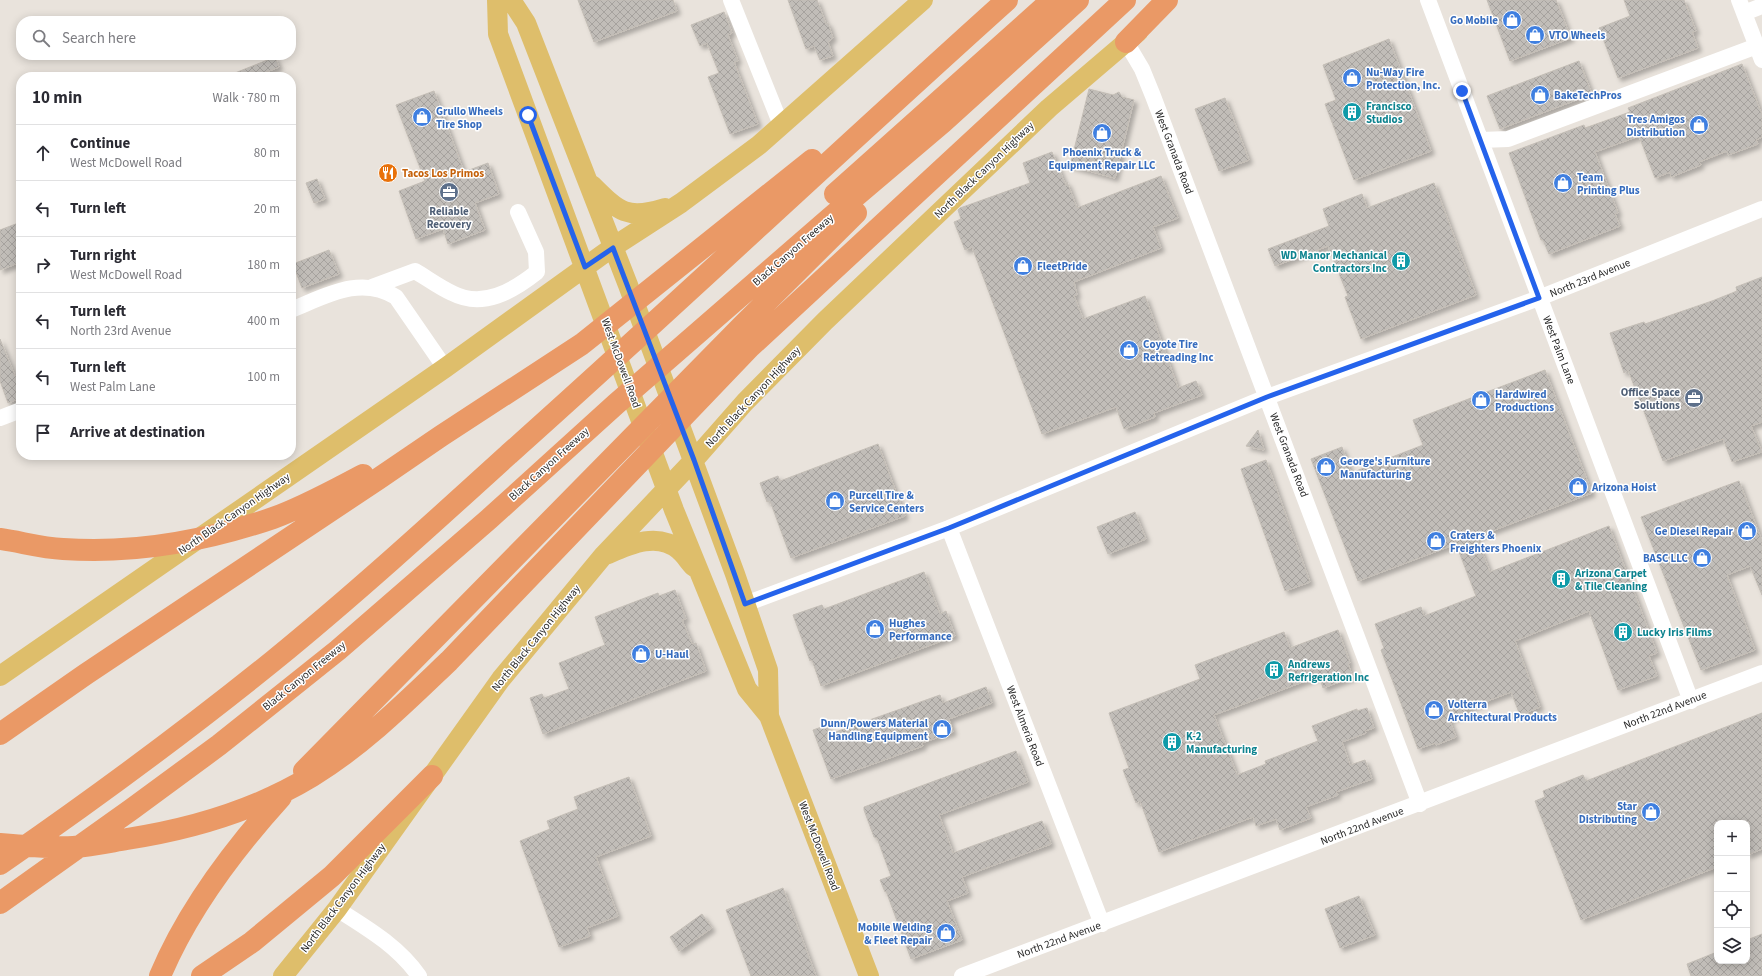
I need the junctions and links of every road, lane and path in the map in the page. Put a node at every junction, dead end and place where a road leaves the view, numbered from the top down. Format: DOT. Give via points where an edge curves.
graph roads {
  1 [pos="497,0"];
  2 [pos="511,0"];
  3 [pos="731,0"];
  4 [pos="923,0"];
  5 [pos="1007,0"];
  6 [pos="1052,0"];
  7 [pos="1078,0"];
  8 [pos="1125,0"];
  9 [pos="1167,0"];
  10 [pos="1174,0"];
  11 [pos="1428,0"];
  12 [pos="1762,6"];
  13 [pos="1742,7"];
  14 [pos="1126,42"];
  15 [pos="1759,53"];
  16 [pos="942,58"];
  17 [pos="943,122"];
  18 [pos="781,125"];
  19 [pos="1481,140"];
  20 [pos="587,180"];
  21 [pos="680,203"];
  22 [pos="1762,209"];
  23 [pos="518,212"];
  24 [pos="613,248"];
  25 [pos="585,267"];
  26 [pos="372,287"];
  27 [pos="1539,298"];
  28 [pos="296,308"];
  29 [pos="445,368"];
  30 [pos="1267,397"];
  31 [pos="16,412"];
  32 [pos="0,418"];
  33 [pos="441,436"];
  34 [pos="694,460"];
  35 [pos="666,489"];
  36 [pos="949,528"];
  37 [pos="0,539"];
  38 [pos="603,556"];
  39 [pos="702,576"];
  40 [pos="392,603"];
  41 [pos="745,604"];
  42 [pos="1762,673"];
  43 [pos="0,676"];
  44 [pos="1691,700"];
  45 [pos="769,716"];
  46 [pos="0,734"];
  47 [pos="432,776"];
  48 [pos="1420,804"];
  49 [pos="0,844"];
  50 [pos="0,864"];
  51 [pos="0,903"];
  52 [pos="337,909"];
  53 [pos="1102,924"];
  54 [pos="160,976"];
  55 [pos="202,976"];
  56 [pos="283,976"];
  57 [pos="419,976"];
  58 [pos="869,976"];
  59 [pos="962,976"];
  1 -- 25 [label="main road, West McDowell Road" via="498,34"];
  2 -- 20 [label="main road, West McDowell Road" via="526,23"];
  3 -- 18 [label="street"];
  4 -- 18 [label="main road, North Black Canyon Highway"];
  5 -- 16 [label="highway"];
  6 -- 40 [label="highway" via="429,557 396,588"];
  7 -- 17 [label="highway, Black Canyon Freeway"];
  8 -- 49 [label="highway" via="750,347 449,661 340,757 313,776 278,794 241,810 178,829 74,847"];
  9 -- 14 [label="highway"];
  10 -- 14 [label="main road, North Black Canyon Highway"];
  11 -- 19 [label="street, West Palm Lane"];
  12 -- 13 [label="street"];
  13 -- 15 [label="street"];
  14 -- 30 [label="street, West Granada Road" via="1142,69 1153,96"];
  14 -- 34 [label="main road, North Black Canyon Highway" via="1049,108 825,321 745,402"];
  15 -- 19 [label="street" via="1508,139"];
  16 -- 33 [label="highway" via="582,344"];
  16 -- 50 [label="highway" via="576,395 288,648 115,783"];
  17 -- 40 [label="highway, Black Canyon Freeway" via="621,399"];
  17 -- 54 [label="highway" via="323,751 250,832 205,892 169,954"];
  18 -- 21 [label="main road, North Black Canyon Highway"];
  19 -- 27 [label="street, West Palm Lane"];
  20 -- 21 [label="main road" via="613,205 630,213 644,213"];
  20 -- 24 [label="main road, West McDowell Road"];
  21 -- 24 [label="main road, North Black Canyon Highway"];
  22 -- 27 [label="street, North 23rd Avenue"];
  23 -- 26 [label="street" via="536,252 537,272 519,287 489,299 473,299 454,294 415,271"];
  24 -- 25 [label="main road, North Black Canyon Highway"];
  24 -- 34 [label="main road, West McDowell Road"];
  25 -- 29 [label="main road, North Black Canyon Highway"];
  25 -- 35 [label="main road, West McDowell Road"];
  26 -- 28 [label="street" via="345,289"];
  26 -- 29 [label="street" via="385,290 396,297"];
  27 -- 30 [label="street, North 23rd Avenue"];
  27 -- 44 [label="street, West Palm Lane"];
  29 -- 43 [label="main road, North Black Canyon Highway"];
  30 -- 36 [label="street, North 23rd Avenue"];
  30 -- 48 [label="street, West Granada Road"];
  31 -- 32 [label="street"];
  33 -- 37 [label="highway" via="274,518 204,538 134,549 63,549"];
  33 -- 46 [label="highway"];
  34 -- 35 [label="main road, North Black Canyon Highway"];
  34 -- 41 [label="main road, West McDowell Road"];
  35 -- 38 [label="main road, North Black Canyon Highway"];
  35 -- 39 [label="main road, West McDowell Road"];
  36 -- 41 [label="street, North 23rd Avenue"];
  36 -- 53 [label="street, West Almeria Road"];
  38 -- 39 [label="main road" via="637,542 656,540 680,551"];
  38 -- 47 [label="main road, North Black Canyon Highway" via="502,679"];
  39 -- 45 [label="main road, West McDowell Road" via="747,689"];
  40 -- 51 [label="highway, Black Canyon Freeway" via="300,681 218,745"];
  41 -- 45 [label="main road, West McDowell Road" via="768,670"];
  42 -- 44 [label="street, North 22nd Avenue"];
  44 -- 48 [label="street, North 22nd Avenue"];
  45 -- 58 [label="main road, West McDowell Road"];
  47 -- 52 [label="main road, North Black Canyon Highway"];
  47 -- 55 [label="highway" via="326,881 252,942"];
  48 -- 53 [label="street, North 22nd Avenue"];
  52 -- 56 [label="main road, North Black Canyon Highway"];
  52 -- 57 [label="street" via="378,935 400,953"];
  53 -- 59 [label="street, North 22nd Avenue"];
}
